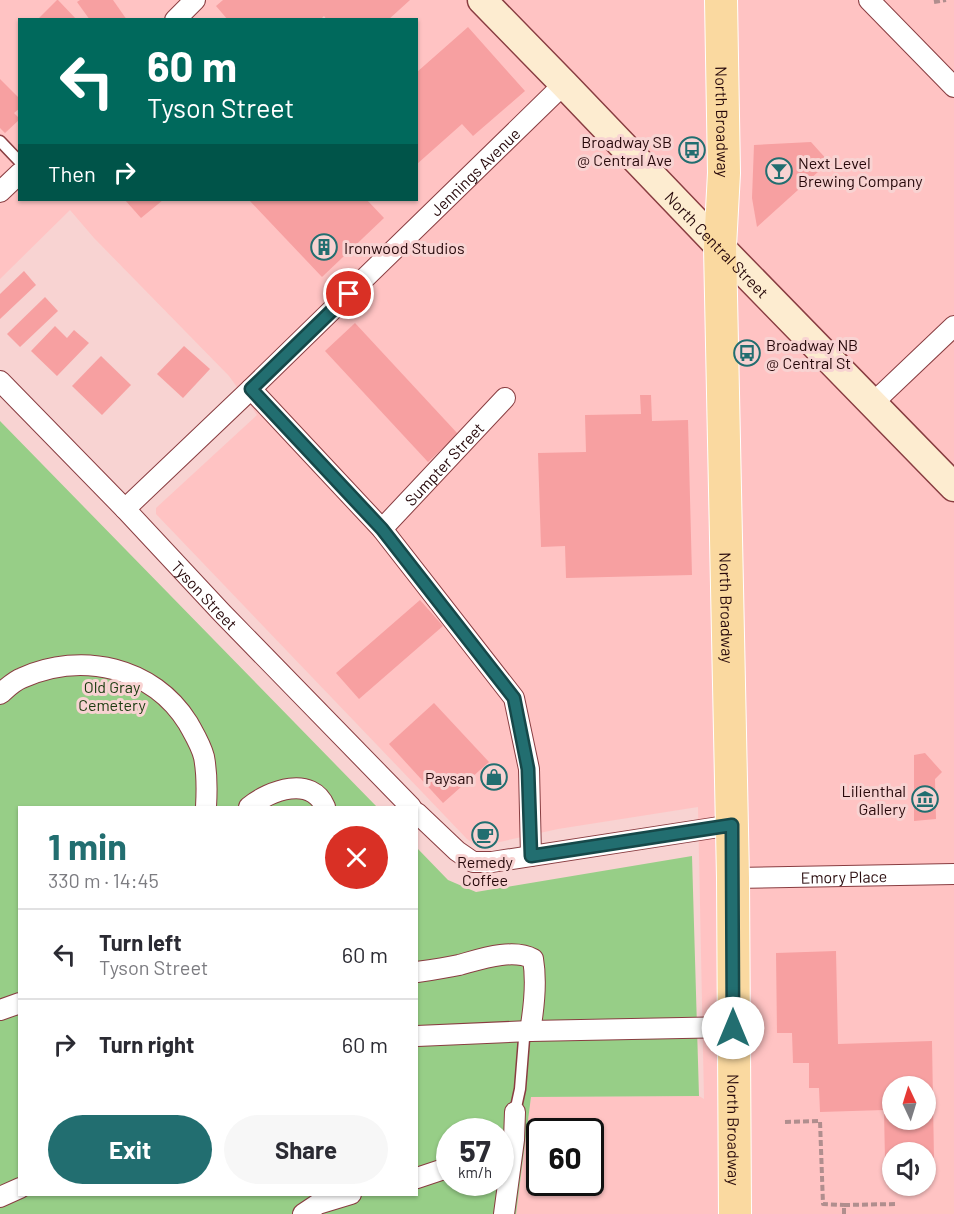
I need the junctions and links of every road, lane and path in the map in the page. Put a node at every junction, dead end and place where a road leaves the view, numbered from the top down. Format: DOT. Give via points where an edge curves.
graph roads {
  1 [pos="195,0"];
  2 [pos="482,0"];
  3 [pos="721,0"];
  4 [pos="869,0"];
  5 [pos="946,0"];
  6 [pos="934,2"];
  7 [pos="177,18"];
  8 [pos="564,84"];
  9 [pos="954,87"];
  10 [pos="0,141"];
  11 [pos="18,160"];
  12 [pos="18,175"];
  13 [pos="0,192"];
  14 [pos="720,247"];
  15 [pos="954,326"];
  16 [pos="0,381"];
  17 [pos="251,389"];
  18 [pos="505,398"];
  19 [pos="873,403"];
  20 [pos="954,487"];
  21 [pos="125,508"];
  22 [pos="382,529"];
  23 [pos="0,694"];
  24 [pos="206,806"];
  25 [pos="251,806"];
  26 [pos="325,806"];
  27 [pos="410,806"];
  28 [pos="418,814"];
  29 [pos="732,825"];
  30 [pos="531,856"];
  31 [pos="954,874"];
  32 [pos="733,878"];
  33 [pos="418,972"];
  34 [pos="18,1004"];
  35 [pos="0,1010"];
  36 [pos="733,1028"];
  37 [pos="530,1030"];
  38 [pos="418,1036"];
  39 [pos="515,1112"];
  40 [pos="511,1118"];
  41 [pos="785,1122"];
  42 [pos="436,1172"];
  43 [pos="418,1178"];
  44 [pos="18,1189"];
  45 [pos="344,1196"];
  46 [pos="0,1197"];
  47 [pos="896,1204"];
  48 [pos="844,1205"];
  49 [pos="303,1214"];
  50 [pos="504,1214"];
  51 [pos="735,1214"];
  52 [pos="844,1214"];
  1 -- 7 [label="street"];
  2 -- 8 [label="main road, North Central Street"];
  3 -- 14 [label="main road, North Broadway" via="724,173"];
  4 -- 9 [label="street"];
  5 -- 6 [label="path"];
  8 -- 14 [label="main road, North Central Street"];
  8 -- 17 [label="street, Jennings Avenue"];
  10 -- 11 [label="lane"];
  12 -- 13 [label="street"];
  14 -- 19 [label="main road, North Central Street"];
  14 -- 29 [label="main road, North Broadway"];
  15 -- 19 [label="street"];
  16 -- 21 [label="street, Tyson Street"];
  17 -- 21 [label="street, Jennings Avenue"];
  17 -- 22 [label="street"];
  18 -- 22 [label="street, Sumpter Street"];
  19 -- 20 [label="main road, North Central Street"];
  21 -- 27 [label="street, Tyson Street"];
  22 -- 30 [label="street" via="514,698 528,769"];
  23 -- 24 [label="street" via="20,679 74,664 110,668 138,677 168,698 198,742 206,771"];
  25 -- 26 [label="street" via="278,790 291,788 313,791"];
  28 -- 30 [label="street" via="473,862"];
  29 -- 30 [label="street"];
  29 -- 32 [label="main road, North Broadway"];
  31 -- 32 [label="street, Emory Place"];
  32 -- 36 [label="main road, North Broadway"];
  33 -- 37 [label="street" via="495,956 528,956 535,968"];
  34 -- 35 [label="street"];
  36 -- 37 [label="street"];
  36 -- 51 [label="main road, North Broadway"];
  37 -- 38 [label="street"];
  37 -- 39 [label="lane" via="524,1040"];
  39 -- 40 [label="street"];
  39 -- 50 [label="street"];
  41 -- 48 [label="path" via="820,1121 823,1204"];
  42 -- 43 [label="street"];
  44 -- 46 [label="street"];
  45 -- 49 [label="street" via="318,1204"];
  47 -- 48 [label="path"];
  48 -- 52 [label="path"];
}
